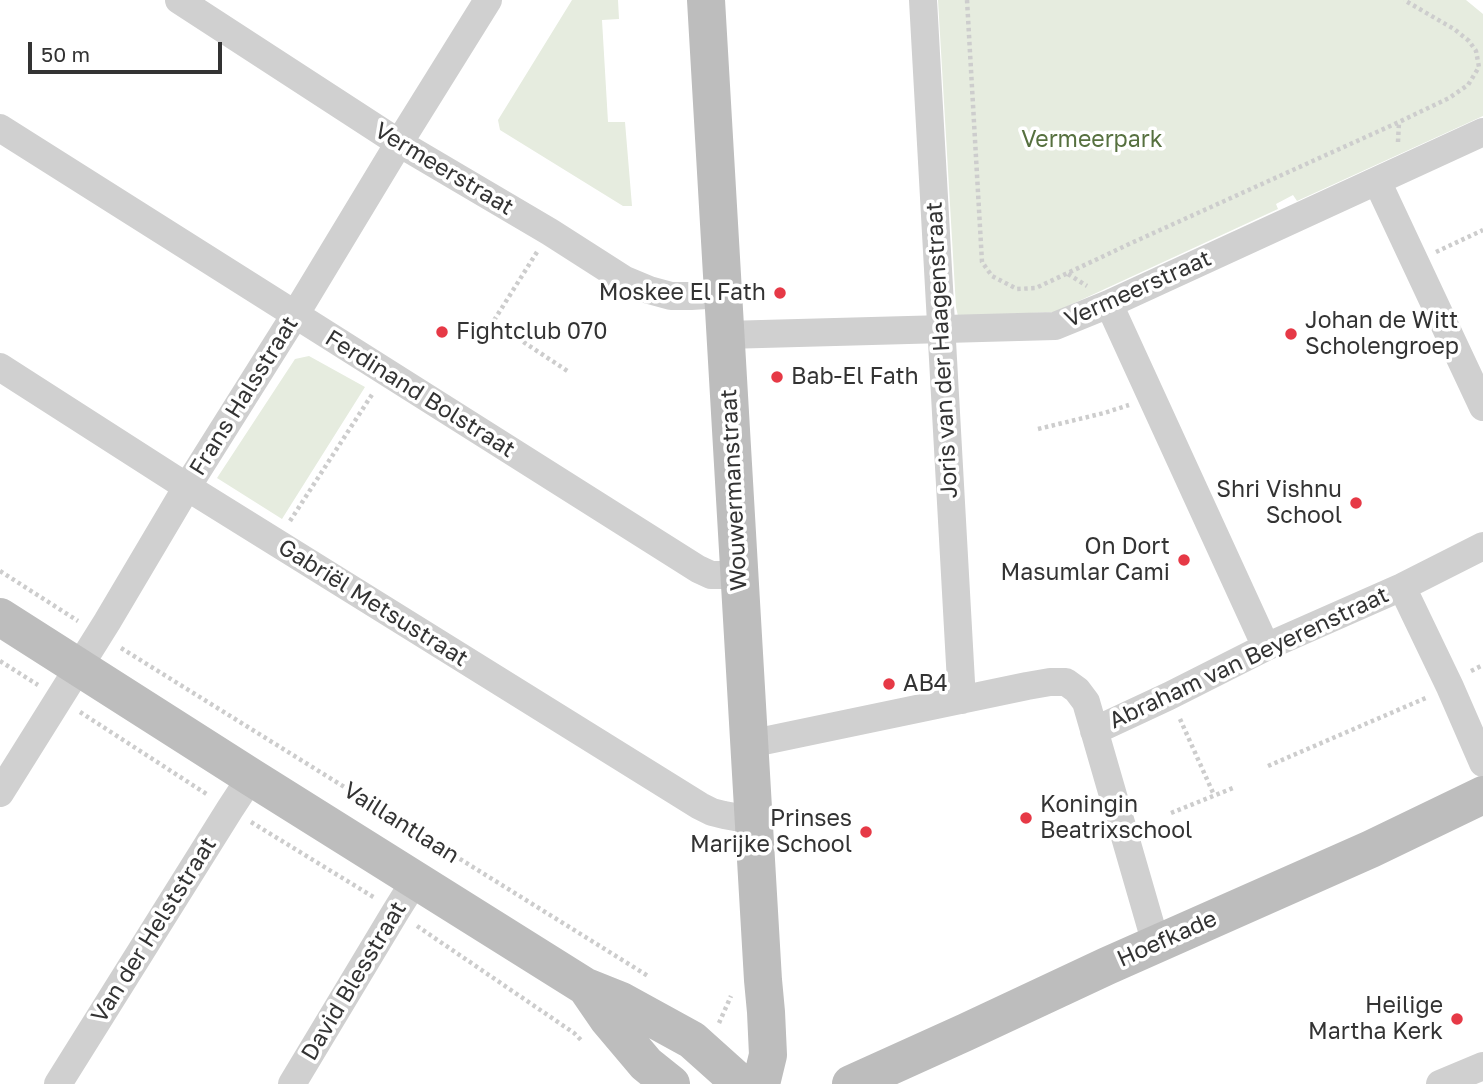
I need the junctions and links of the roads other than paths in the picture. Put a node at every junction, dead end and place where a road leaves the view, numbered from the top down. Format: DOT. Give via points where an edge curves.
graph roads {
  1 [pos="179,0"];
  2 [pos="488,0"];
  3 [pos="706,0"];
  4 [pos="923,0"];
  5 [pos="0,128"];
  6 [pos="1483,132"];
  7 [pos="399,143"];
  8 [pos="1377,181"];
  9 [pos="723,294"];
  10 [pos="1110,304"];
  11 [pos="295,315"];
  12 [pos="941,330"];
  13 [pos="725,335"];
  14 [pos="0,368"];
  15 [pos="1483,407"];
  16 [pos="187,487"];
  17 [pos="1483,546"];
  18 [pos="739,575"];
  19 [pos="1402,587"];
  20 [pos="0,617"];
  21 [pos="1266,647"];
  22 [pos="69,683"];
  23 [pos="962,700"];
  24 [pos="1094,731"];
  25 [pos="749,744"];
  26 [pos="1483,763"];
  27 [pos="251,777"];
  28 [pos="0,793"];
  29 [pos="1483,794"];
  30 [pos="753,816"];
  31 [pos="416,879"];
  32 [pos="1156,944"];
  33 [pos="762,980"];
  34 [pos="586,987"];
  35 [pos="1483,1066"];
  36 [pos="743,1083"];
  37 [pos="58,1084"];
  38 [pos="292,1084"];
  39 [pos="671,1084"];
  40 [pos="851,1084"];
  41 [pos="1440,1084"];
  1 -- 7 [label="street, Vermeerstraat"];
  2 -- 7 [label="street, Frans Halsstraat"];
  3 -- 9 [label="street, Wouwermanstraat"];
  4 -- 12 [label="street, Joris van der Haagenstraat"];
  5 -- 11 [label="street, Ferdinand Bolstraat"];
  6 -- 8 [label="street, Vermeerstraat"];
  7 -- 9 [label="street, Vermeerstraat" via="625,280 671,296"];
  7 -- 11 [label="street, Frans Halsstraat"];
  8 -- 10 [label="street, Vermeerstraat"];
  8 -- 15 [label="street"];
  9 -- 13 [label="street, Wouwermanstraat"];
  10 -- 12 [label="street, Vermeerstraat" via="1055,326"];
  10 -- 21 [label="street"];
  11 -- 16 [label="street, Frans Halsstraat"];
  11 -- 18 [label="street, Ferdinand Bolstraat" via="698,569 711,575"];
  12 -- 13 [label="street, Vermeerstraat"];
  12 -- 23 [label="street, Joris van der Haagenstraat"];
  13 -- 18 [label="street, Wouwermanstraat"];
  14 -- 16 [label="street, Gabriël Metsustraat"];
  16 -- 22 [label="street, Frans Halsstraat"];
  16 -- 30 [label="street, Gabriël Metsustraat" via="700,806 724,815"];
  17 -- 19 [label="street, Abraham van Beyerenstraat"];
  18 -- 25 [label="street, Wouwermanstraat"];
  19 -- 21 [label="street, Abraham van Beyerenstraat"];
  19 -- 26 [label="street" via="1460,679"];
  20 -- 22 [label="street, Vaillantlaan"];
  21 -- 24 [label="street, Abraham van Beyerenstraat"];
  22 -- 27 [label="street, Vaillantlaan"];
  22 -- 28 [label="street, Frans Halsstraat"];
  23 -- 24 [label="street, Abraham van Beyerenstraat" via="1066,682 1086,702"];
  23 -- 25 [label="street, Abraham van Beyerenstraat"];
  24 -- 32 [label="street"];
  25 -- 30 [label="street, Wouwermanstraat"];
  27 -- 31 [label="street, Vaillantlaan"];
  27 -- 37 [label="street, Van der Helststraat"];
  29 -- 32 [label="street, Hoefkade"];
  30 -- 33 [label="street, Wouwermanstraat"];
  31 -- 34 [label="street, Vaillantlaan"];
  31 -- 38 [label="street, David Blesstraat"];
  32 -- 40 [label="street, Hoefkade"];
  33 -- 36 [label="street, Wouwermanstraat" via="732,1029"];
  33 -- 36 [label="street, Wouwermanstraat" via="768,1055"];
  34 -- 36 [label="street, Vaillantlaan" via="692,1040"];
  34 -- 39 [label="street, Vaillantlaan" via="646,1064"];
  35 -- 41 [label="street"];
}
